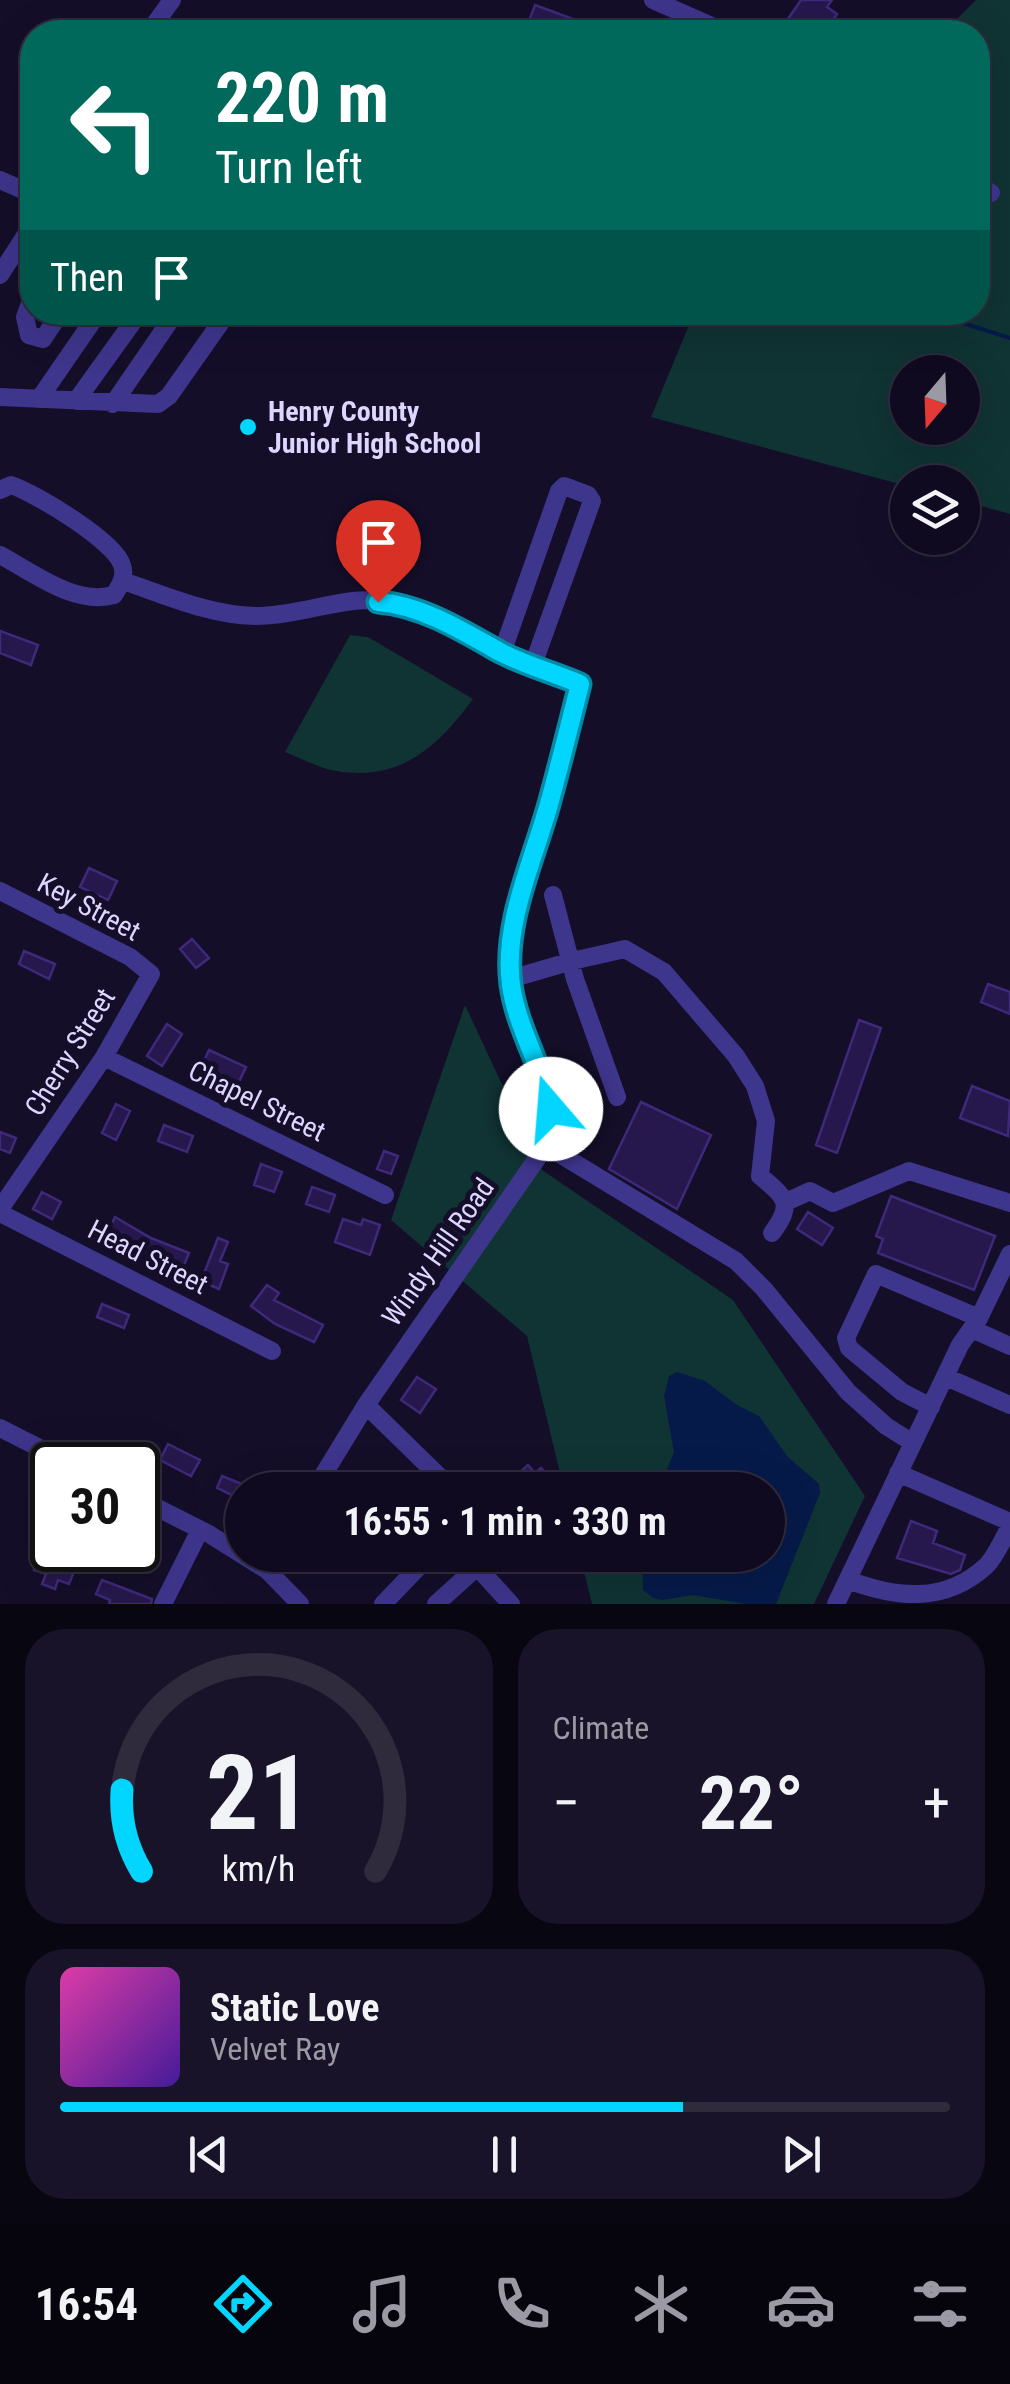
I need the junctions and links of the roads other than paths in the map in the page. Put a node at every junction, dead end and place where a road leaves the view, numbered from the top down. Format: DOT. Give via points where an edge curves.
graph roads {
  1 [pos="653,0"];
  2 [pos="698,20"];
  3 [pos="20,243"];
  4 [pos="0,274"];
  5 [pos="28,325"];
  6 [pos="52,325"];
  7 [pos="90,325"];
  8 [pos="131,325"];
  9 [pos="167,325"];
  10 [pos="219,325"];
  11 [pos="0,397"];
  12 [pos="39,399"];
  13 [pos="76,402"];
  14 [pos="113,404"];
  15 [pos="0,490"];
  16 [pos="0,555"];
  17 [pos="123,581"];
  18 [pos="502,653"];
  19 [pos="533,665"];
  20 [pos="0,892"];
  21 [pos="552,895"];
  22 [pos="572,960"];
  23 [pos="151,974"];
  24 [pos="510,979"];
  25 [pos="104,1056"];
  26 [pos="617,1097"];
  27 [pos="544,1145"];
  28 [pos="385,1195"];
  29 [pos="786,1202"];
  30 [pos="1010,1203"];
  31 [pos="0,1211"];
  32 [pos="772,1233"];
  33 [pos="1009,1262"];
  34 [pos="976,1324"];
  35 [pos="1010,1346"];
  36 [pos="272,1352"];
  37 [pos="946,1377"];
  38 [pos="1010,1405"];
  39 [pos="366,1406"];
  40 [pos="931,1407"];
  41 [pos="0,1428"];
  42 [pos="30,1443"];
  43 [pos="913,1443"];
  44 [pos="325,1472"];
  45 [pos="434,1472"];
  46 [pos="898,1473"];
  47 [pos="160,1513"];
  48 [pos="1010,1524"];
  49 [pos="200,1530"];
  50 [pos="225,1541"];
  51 [pos="279,1572"];
  52 [pos="414,1572"];
  53 [pos="848,1580"];
  54 [pos="163,1604"];
  55 [pos="300,1604"];
  56 [pos="383,1604"];
  57 [pos="436,1604"];
  58 [pos="511,1604"];
  59 [pos="836,1604"];
  1 -- 2 [label="street"];
  3 -- 4 [label="street"];
  5 -- 6 [label="street" via="32,337 43,339"];
  7 -- 12 [label="street"];
  8 -- 13 [label="street"];
  9 -- 14 [label="street"];
  10 -- 14 [label="street" via="165,400"];
  11 -- 12 [label="street"];
  12 -- 13 [label="street"];
  13 -- 14 [label="street"];
  15 -- 17 [label="street" via="11,485 28,491 113,550"];
  16 -- 17 [label="street" via="96,600 114,595"];
  17 -- 18 [label="street" via="209,610 253,616 357,600 400,603"];
  18 -- 19 [label="street"];
  18 -- 19 [label="street" via="559,491 564,486 588,495 592,501"];
  19 -- 24 [label="street, Windy Hill Road" via="580,684 514,923"];
  20 -- 23 [label="street, Key Street"];
  21 -- 22 [label="street"];
  22 -- 24 [label="street"];
  22 -- 26 [label="street"];
  22 -- 29 [label="street" via="625,950 664,972 754,1086 766,1120 760,1176"];
  23 -- 25 [label="street, Cherry Street"];
  24 -- 27 [label="street, Windy Hill Road" via="551,1109"];
  25 -- 28 [label="street, Chapel Street"];
  25 -- 31 [label="street, Cherry Street"];
  27 -- 39 [label="street, Windy Hill Road"];
  27 -- 43 [label="street" via="736,1261 848,1392"];
  29 -- 30 [label="street" via="810,1192 833,1202 909,1170"];
  29 -- 32 [label="street"];
  31 -- 36 [label="street, Head Street"];
  33 -- 34 [label="street"];
  34 -- 35 [label="street"];
  34 -- 37 [label="street"];
  34 -- 40 [label="street" via="876,1274 846,1338 849,1348"];
  37 -- 38 [label="street"];
  37 -- 40 [label="street"];
  39 -- 44 [label="street, Windy Hill Road"];
  39 -- 45 [label="street"];
  40 -- 43 [label="street"];
  41 -- 42 [label="street"];
  43 -- 46 [label="street"];
  46 -- 48 [label="street"];
  46 -- 53 [label="street"];
  47 -- 49 [label="street"];
  48 -- 53 [label="street" via="988,1564 962,1586 906,1597"];
  49 -- 50 [label="street"];
  49 -- 54 [label="street"];
  51 -- 55 [label="street"];
  52 -- 56 [label="street"];
  53 -- 59 [label="street"];
  57 -- 58 [label="street" via="477,1567"];
}
